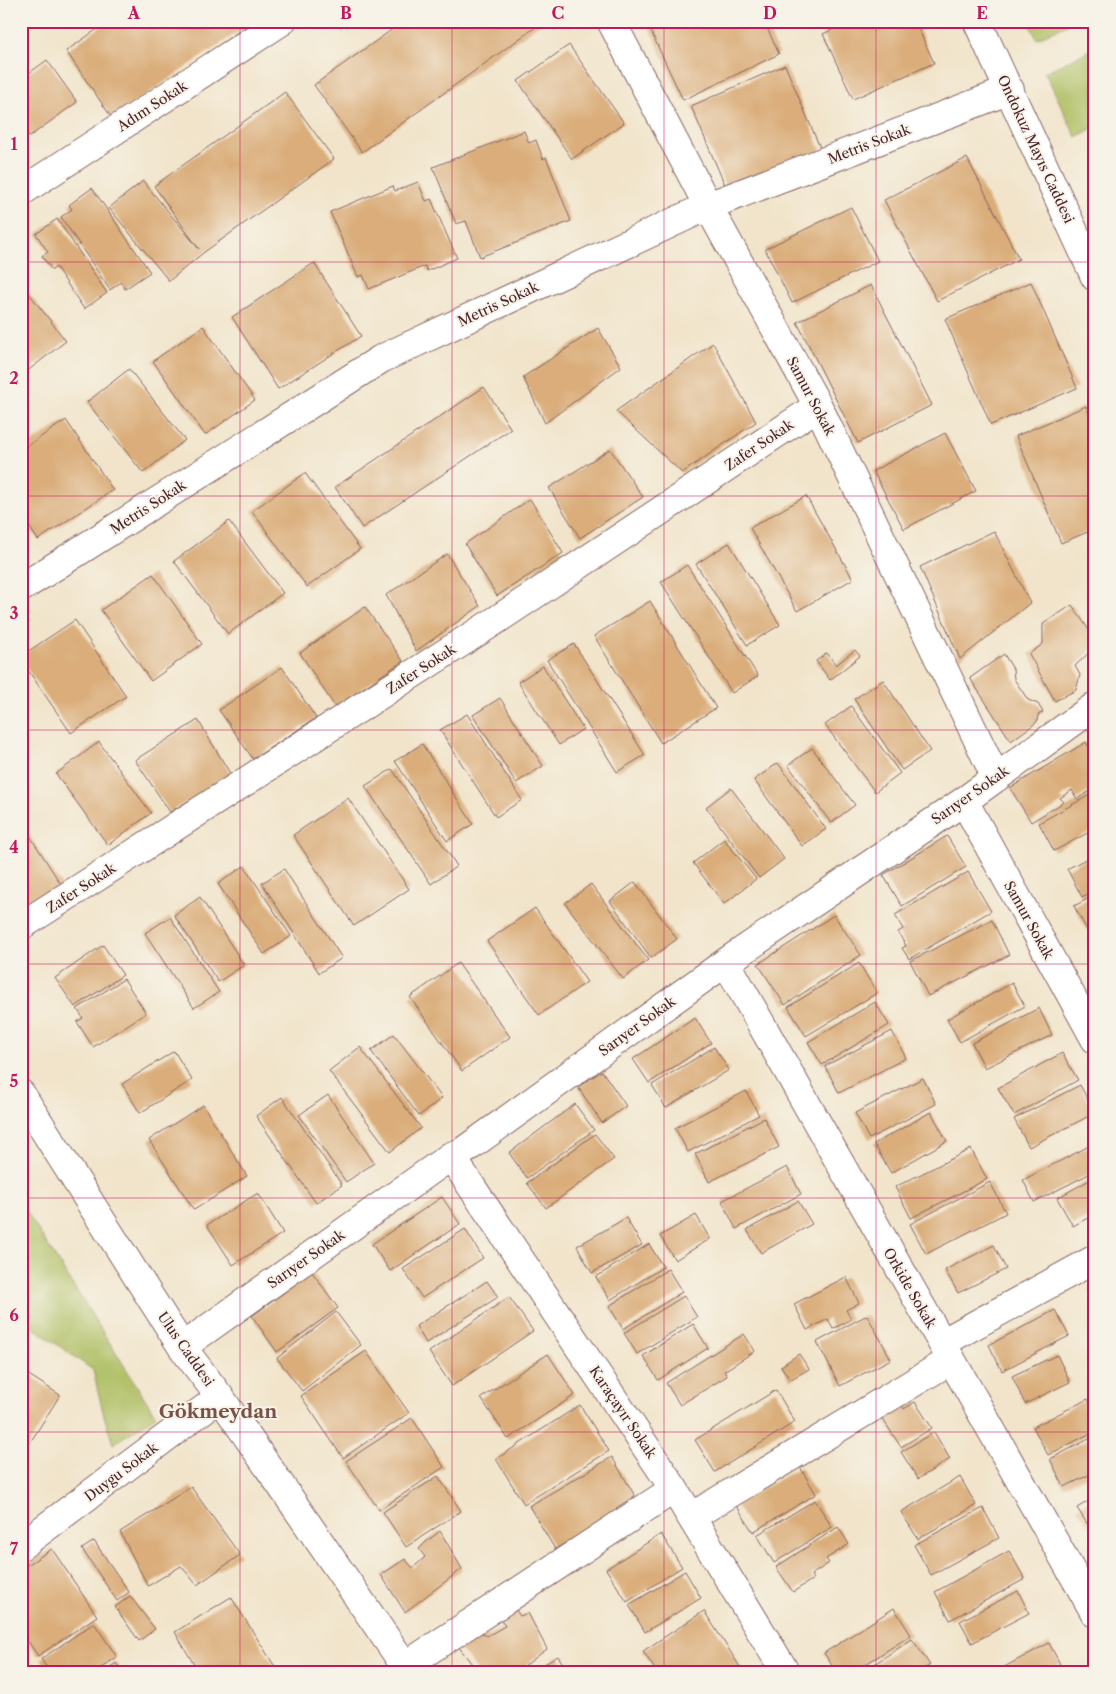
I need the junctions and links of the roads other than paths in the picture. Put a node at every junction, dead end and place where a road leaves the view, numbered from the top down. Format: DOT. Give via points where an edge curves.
graph roads {
  1 [pos="282,21"];
  2 [pos="611,21"];
  3 [pos="977,21"];
  4 [pos="1010,90"];
  5 [pos="21,192"];
  6 [pos="708,206"];
  7 [pos="1095,277"];
  8 [pos="818,406"];
  9 [pos="21,588"];
  10 [pos="1095,706"];
  11 [pos="996,778"];
  12 [pos="964,802"];
  13 [pos="21,926"];
  14 [pos="726,962"];
  15 [pos="1095,1039"];
  16 [pos="21,1094"];
  17 [pos="451,1156"];
  18 [pos="1095,1259"];
  19 [pos="182,1347"];
  20 [pos="946,1351"];
  21 [pos="220,1397"];
  22 [pos="674,1489"];
  23 [pos="692,1517"];
  24 [pos="21,1546"];
  25 [pos="1095,1613"];
  26 [pos="407,1669"];
  27 [pos="786,1673"];
  1 -- 5 [label="street, Adım Sokak"];
  2 -- 6 [label="street, Samur Sokak"];
  3 -- 4 [label="street, Ondokuz Mayıs Caddesi"];
  4 -- 6 [label="street, Metris Sokak"];
  4 -- 7 [label="street, Ondokuz Mayıs Caddesi"];
  6 -- 8 [label="street, Samur Sokak"];
  6 -- 9 [label="street, Metris Sokak" via="381,359"];
  8 -- 11 [label="street, Samur Sokak"];
  8 -- 13 [label="street, Zafer Sokak" via="498,619"];
  10 -- 11 [label="street, Sarıyer Sokak"];
  11 -- 12 [label="street, Sarıyer Sokak"];
  12 -- 14 [label="street, Sarıyer Sokak"];
  12 -- 15 [label="street, Samur Sokak"];
  14 -- 17 [label="street, Sarıyer Sokak" via="462,1152"];
  14 -- 20 [label="street, Orkide Sokak"];
  16 -- 19 [label="street, Ulus Caddesi"];
  17 -- 19 [label="street, Sarıyer Sokak"];
  17 -- 22 [label="street, Karaçayır Sokak"];
  18 -- 20 [label="street"];
  19 -- 21 [label="street, Ulus Caddesi"];
  20 -- 23 [label="street"];
  20 -- 25 [label="street, Orkide Sokak"];
  21 -- 24 [label="street, Duygu Sokak"];
  21 -- 26 [label="street, Ulus Caddesi"];
  22 -- 23 [label="street, Karaçayır Sokak"];
  22 -- 26 [label="street"];
  23 -- 27 [label="street, Karaçayır Sokak"];
}
